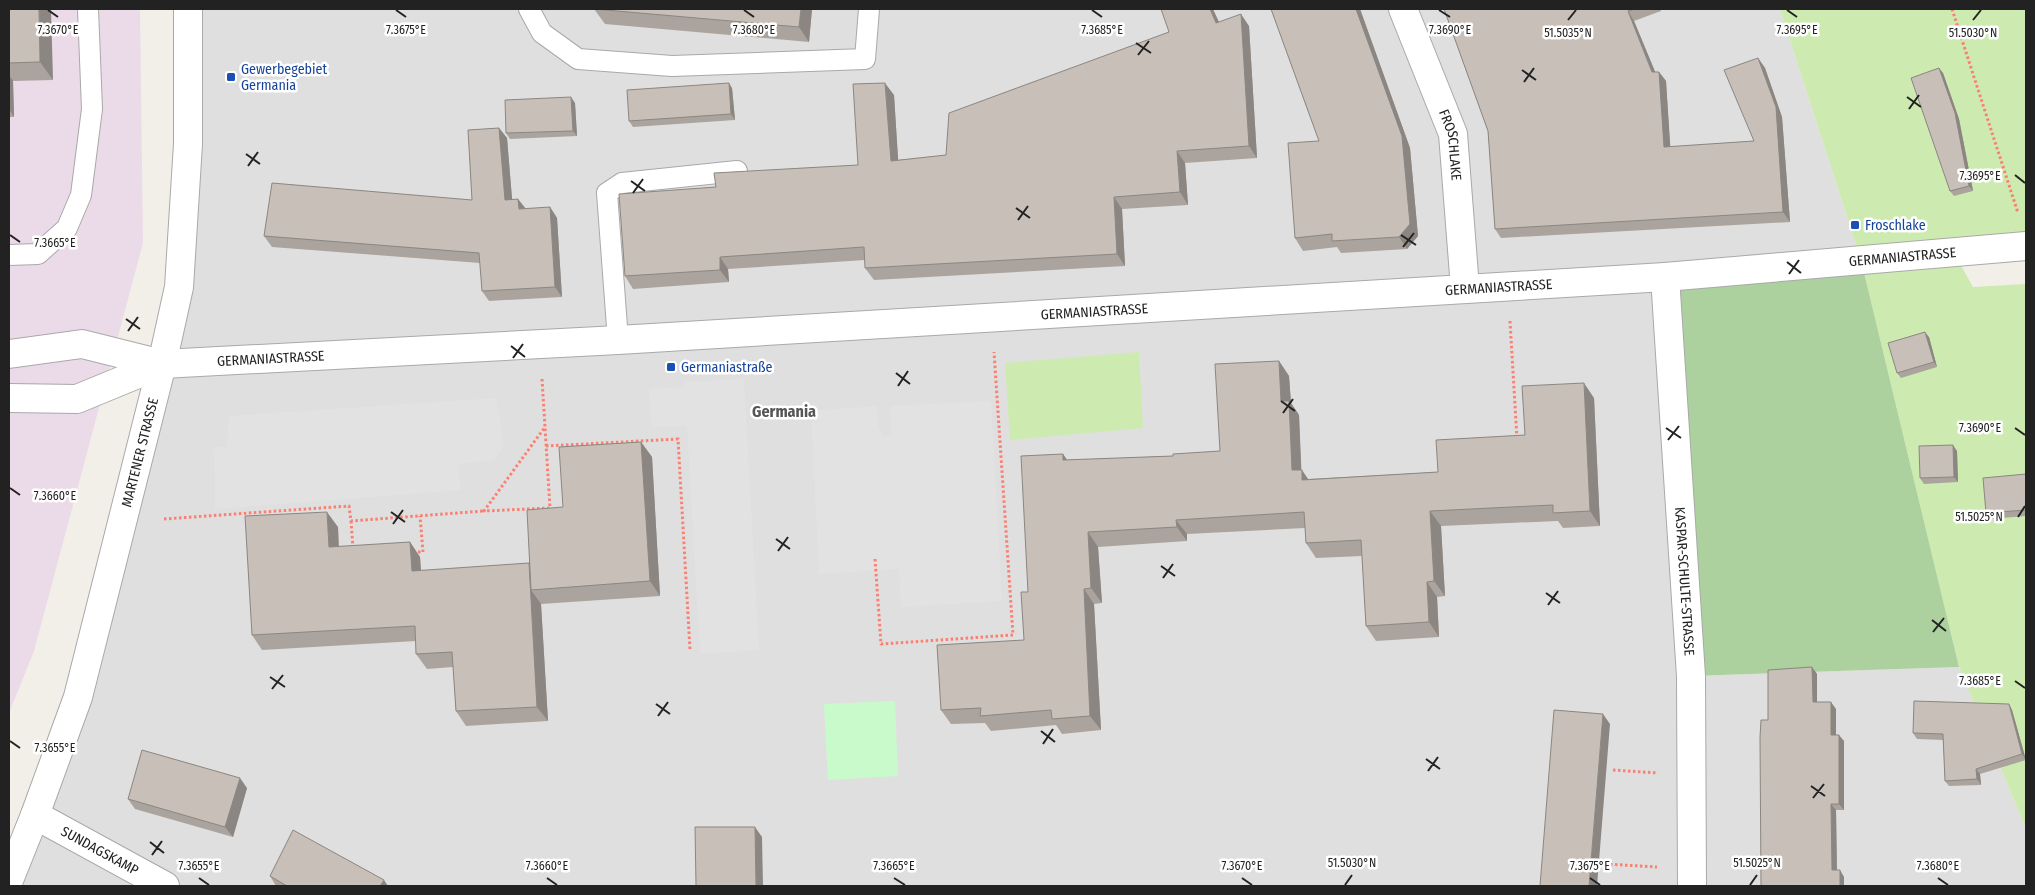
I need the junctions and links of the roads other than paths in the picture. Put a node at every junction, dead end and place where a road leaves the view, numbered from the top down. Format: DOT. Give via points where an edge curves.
graph roads {
  1 [pos="88,9"];
  2 [pos="188,9"];
  3 [pos="529,9"];
  4 [pos="869,9"];
  5 [pos="1403,9"];
  6 [pos="737,171"];
  7 [pos="2024,234"];
  8 [pos="9,255"];
  9 [pos="1665,278"];
  10 [pos="1465,288"];
  11 [pos="618,340"];
  12 [pos="9,354"];
  13 [pos="162,364"];
  14 [pos="9,398"];
  15 [pos="35,815"];
  16 [pos="9,880"];
  17 [pos="165,886"];
  18 [pos="1692,886"];
  1 -- 8 [label="lane" via="92,108 80,195 67,228 38,254"];
  2 -- 13 [label="street, MARTENER STRASSE" via="188,144 179,287"];
  3 -- 4 [label="lane" via="542,33 578,59 672,66 865,59"];
  5 -- 10 [label="street, FROSCHLAKE" via="1453,134"];
  6 -- 11 [label="lane" via="622,184 607,193"];
  7 -- 9 [label="street, GERMANIASTRASSE"];
  9 -- 10 [label="street, GERMANIASTRASSE"];
  9 -- 18 [label="street, KASPAR-SCHULTE-STRASSE" via="1691,676"];
  10 -- 11 [label="street, GERMANIASTRASSE"];
  11 -- 13 [label="street, GERMANIASTRASSE"];
  12 -- 13 [label="street, GERMANIASTRASSE" via="82,344"];
  13 -- 14 [label="street, GERMANIASTRASSE" via="77,399"];
  13 -- 15 [label="street, MARTENER STRASSE" via="78,697"];
  15 -- 16 [label="street, MARTENER STRASSE"];
  15 -- 17 [label="street, SUNDAGSKAMP"];
}
